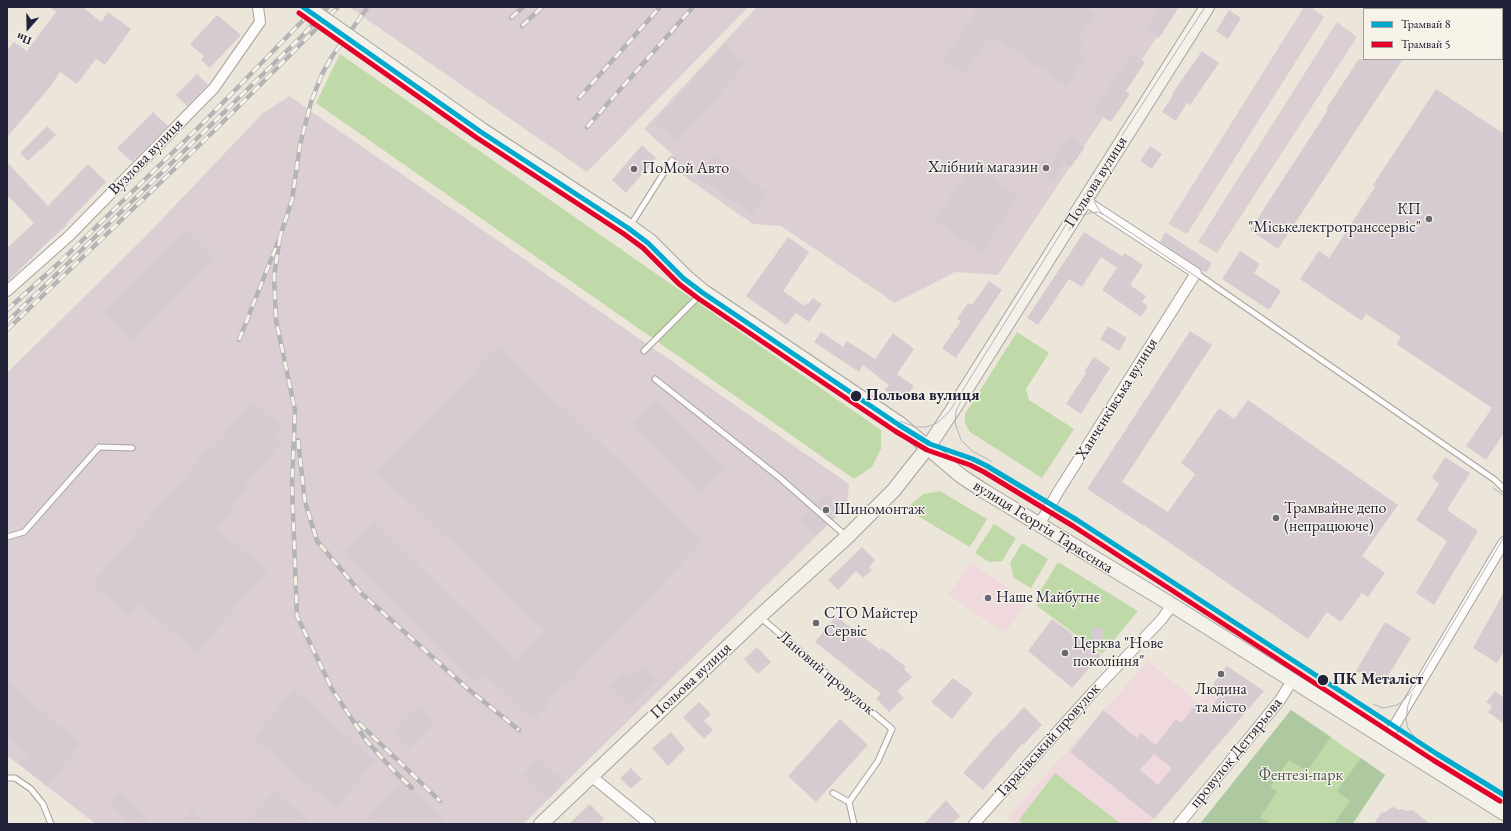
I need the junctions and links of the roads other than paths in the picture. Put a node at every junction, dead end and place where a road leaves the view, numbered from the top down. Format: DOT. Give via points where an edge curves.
graph roads {
  1 [pos="258,7"];
  2 [pos="307,7"];
  3 [pos="1207,7"];
  4 [pos="672,160"];
  5 [pos="1084,200"];
  6 [pos="630,226"];
  7 [pos="1196,273"];
  8 [pos="7,291"];
  9 [pos="704,292"];
  10 [pos="644,351"];
  11 [pos="656,379"];
  12 [pos="928,446"];
  13 [pos="132,448"];
  14 [pos="1504,488"];
  15 [pos="1039,525"];
  16 [pos="7,537"];
  17 [pos="847,537"];
  18 [pos="1504,542"];
  19 [pos="1172,605"];
  20 [pos="760,617"];
  21 [pos="1292,681"];
  22 [pos="1386,740"];
  23 [pos="591,776"];
  24 [pos="7,778"];
  25 [pos="833,793"];
  26 [pos="849,802"];
  27 [pos="1504,814"];
  28 [pos="51,824"];
  29 [pos="541,824"];
  30 [pos="650,824"];
  31 [pos="854,824"];
  32 [pos="974,824"];
  33 [pos="1179,824"];
  1 -- 8 [label="street, Вузлова вулиця" via="260,22 214,88 69,236"];
  2 -- 6 [label="main road, вулиця Георгія Тарасенка, bridge" via="482,130"];
  3 -- 5 [label="main road, Польова вулиця"];
  4 -- 6 [label="lane"];
  5 -- 7 [label="street"];
  5 -- 12 [label="main road, Польова вулиця"];
  6 -- 9 [label="main road, вулиця Георгія Тарасенка" via="650,241"];
  7 -- 14 [label="lane"];
  7 -- 15 [label="street, Ханченківська вулиця"];
  9 -- 10 [label="lane"];
  9 -- 12 [label="main road, вулиця Георгія Тарасенка" via="900,424"];
  11 -- 17 [label="lane" via="780,478"];
  12 -- 15 [label="main road, вулиця Георгія Тарасенка" via="961,476"];
  12 -- 17 [label="main road, Польова вулиця" via="894,490"];
  13 -- 16 [label="lane" via="99,447 24,532"];
  15 -- 19 [label="main road, вулиця Георгія Тарасенка"];
  17 -- 20 [label="main road, Польова вулиця"];
  18 -- 22 [label="street"];
  19 -- 21 [label="main road, вулиця Георгія Тарасенка"];
  19 -- 32 [label="street, Тарасівський провулок" via="1162,620 1092,693"];
  20 -- 23 [label="main road, Польова вулиця"];
  20 -- 26 [label="lane, Лановий провулок" via="892,730 878,761"];
  21 -- 22 [label="main road, вулиця Георгія Тарасенка"];
  21 -- 33 [label="street, провулок Дегтярьова" via="1280,700"];
  22 -- 27 [label="main road, вулиця Георгія Тарасенка"];
  23 -- 29 [label="main road, Польова вулиця"];
  23 -- 30 [label="street"];
  24 -- 28 [label="lane" via="15,778 31,789 43,804"];
  25 -- 26 [label="lane"];
  26 -- 31 [label="lane"];
}
